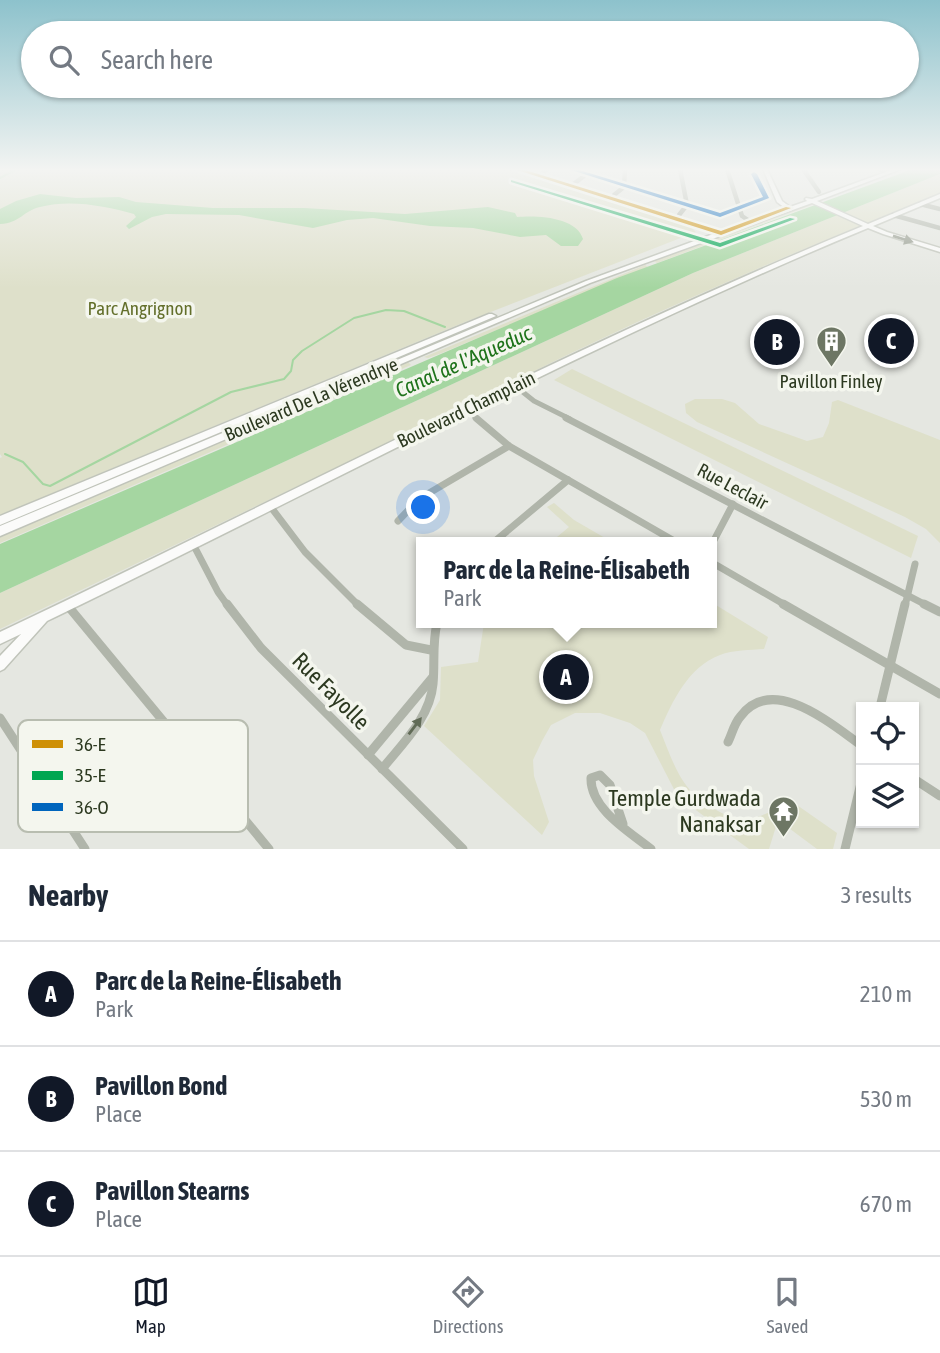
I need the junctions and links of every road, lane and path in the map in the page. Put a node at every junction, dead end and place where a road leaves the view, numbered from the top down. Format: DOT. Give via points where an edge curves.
graph roads {
  1 [pos="646,209"];
  2 [pos="658,209"];
  3 [pos="684,209"];
  4 [pos="743,209"];
  5 [pos="781,209"];
  6 [pos="830,209"];
  7 [pos="908,209"];
  8 [pos="679,215"];
  9 [pos="892,215"];
  10 [pos="748,220"];
  11 [pos="690,223"];
  12 [pos="867,225"];
  13 [pos="940,229"];
  14 [pos="720,231"];
  15 [pos="699,235"];
  16 [pos="940,250"];
  17 [pos="514,385"];
  18 [pos="466,409"];
  19 [pos="509,446"];
  20 [pos="568,480"];
  21 [pos="733,504"];
  22 [pos="270,506"];
  23 [pos="0,520"];
  24 [pos="398,521"];
  25 [pos="0,531"];
  26 [pos="499,537"];
  27 [pos="667,537"];
  28 [pos="716,537"];
  29 [pos="193,544"];
  30 [pos="915,564"];
  31 [pos="717,565"];
  32 [pos="908,595"];
  33 [pos="68,606"];
  34 [pos="940,612"];
  35 [pos="45,617"];
  36 [pos="436,628"];
  37 [pos="0,638"];
  38 [pos="431,650"];
  39 [pos="0,665"];
  40 [pos="890,666"];
  41 [pos="433,677"];
  42 [pos="940,694"];
  43 [pos="881,702"];
  44 [pos="0,718"];
  45 [pos="162,720"];
  46 [pos="728,742"];
  47 [pos="856,742"];
  48 [pos="18,746"];
  49 [pos="368,755"];
  50 [pos="382,769"];
  51 [pos="919,782"];
  52 [pos="940,796"];
  53 [pos="856,804"];
  54 [pos="248,824"];
  55 [pos="623,824"];
  56 [pos="74,832"];
  57 [pos="85,849"];
  58 [pos="269,849"];
  59 [pos="463,849"];
  60 [pos="651,849"];
  61 [pos="845,849"];
  1 -- 11 [label="main road"];
  2 -- 8 [label="main road"];
  3 -- 8 [label="street"];
  4 -- 10 [label="street"];
  5 -- 10 [label="main road, Boulevard De La Vérendrye"];
  6 -- 12 [label="main road"];
  7 -- 9 [label="main road, Boulevard Champlain"];
  8 -- 14 [label="main road"];
  9 -- 12 [label="main road, Boulevard Champlain"];
  9 -- 13 [label="street"];
  10 -- 14 [label="main road, Boulevard De La Vérendrye"];
  11 -- 14 [label="main road"];
  11 -- 15 [label="main road"];
  12 -- 16 [label="main road, one-way"];
  12 -- 17 [label="main road, Boulevard Champlain"];
  14 -- 15 [label="main road, Boulevard De La Vérendrye"];
  14 -- 25 [label="main road, Boulevard De La Vérendrye"];
  15 -- 23 [label="main road, Boulevard De La Vérendrye" via="582,278"];
  17 -- 18 [label="main road, Boulevard Champlain"];
  17 -- 21 [label="street, Rue Leclair" via="534,401"];
  18 -- 19 [label="street"];
  18 -- 22 [label="main road, Boulevard Champlain"];
  19 -- 20 [label="street"];
  19 -- 24 [label="street" via="413,503"];
  20 -- 26 [label="street"];
  20 -- 27 [label="street"];
  21 -- 28 [label="street"];
  21 -- 32 [label="street, Rue Leclair"];
  22 -- 29 [label="main road, Boulevard Champlain"];
  22 -- 38 [label="street" via="343,592 406,645"];
  29 -- 33 [label="main road, Boulevard Champlain"];
  29 -- 49 [label="street, Rue Fayolle" via="218,592 251,636"];
  30 -- 32 [label="street"];
  31 -- 40 [label="street"];
  32 -- 34 [label="street, Rue Leclair"];
  32 -- 40 [label="street"];
  33 -- 35 [label="main road, Boulevard Champlain"];
  33 -- 45 [label="street"];
  35 -- 37 [label="main road, Boulevard Champlain"];
  35 -- 39 [label="main road"];
  36 -- 38 [label="street"];
  38 -- 41 [label="street"];
  40 -- 42 [label="street"];
  40 -- 43 [label="street"];
  41 -- 49 [label="street"];
  50 -- 41 [label="street, one-way" via="428,708"];
  44 -- 48 [label="street"];
  46 -- 47 [label="street" via="742,712 756,701 772,698 800,706"];
  49 -- 50 [label="street, Rue Fayolle"];
  50 -- 59 [label="street, Rue Fayolle"];
  51 -- 52 [label="street"];
  53 -- 61 [label="street"];
  54 -- 58 [label="street"];
  55 -- 55 [label="street" via="610,785 600,775 591,778 589,788 595,800"];
  55 -- 60 [label="street"];
  56 -- 57 [label="street"];
}
